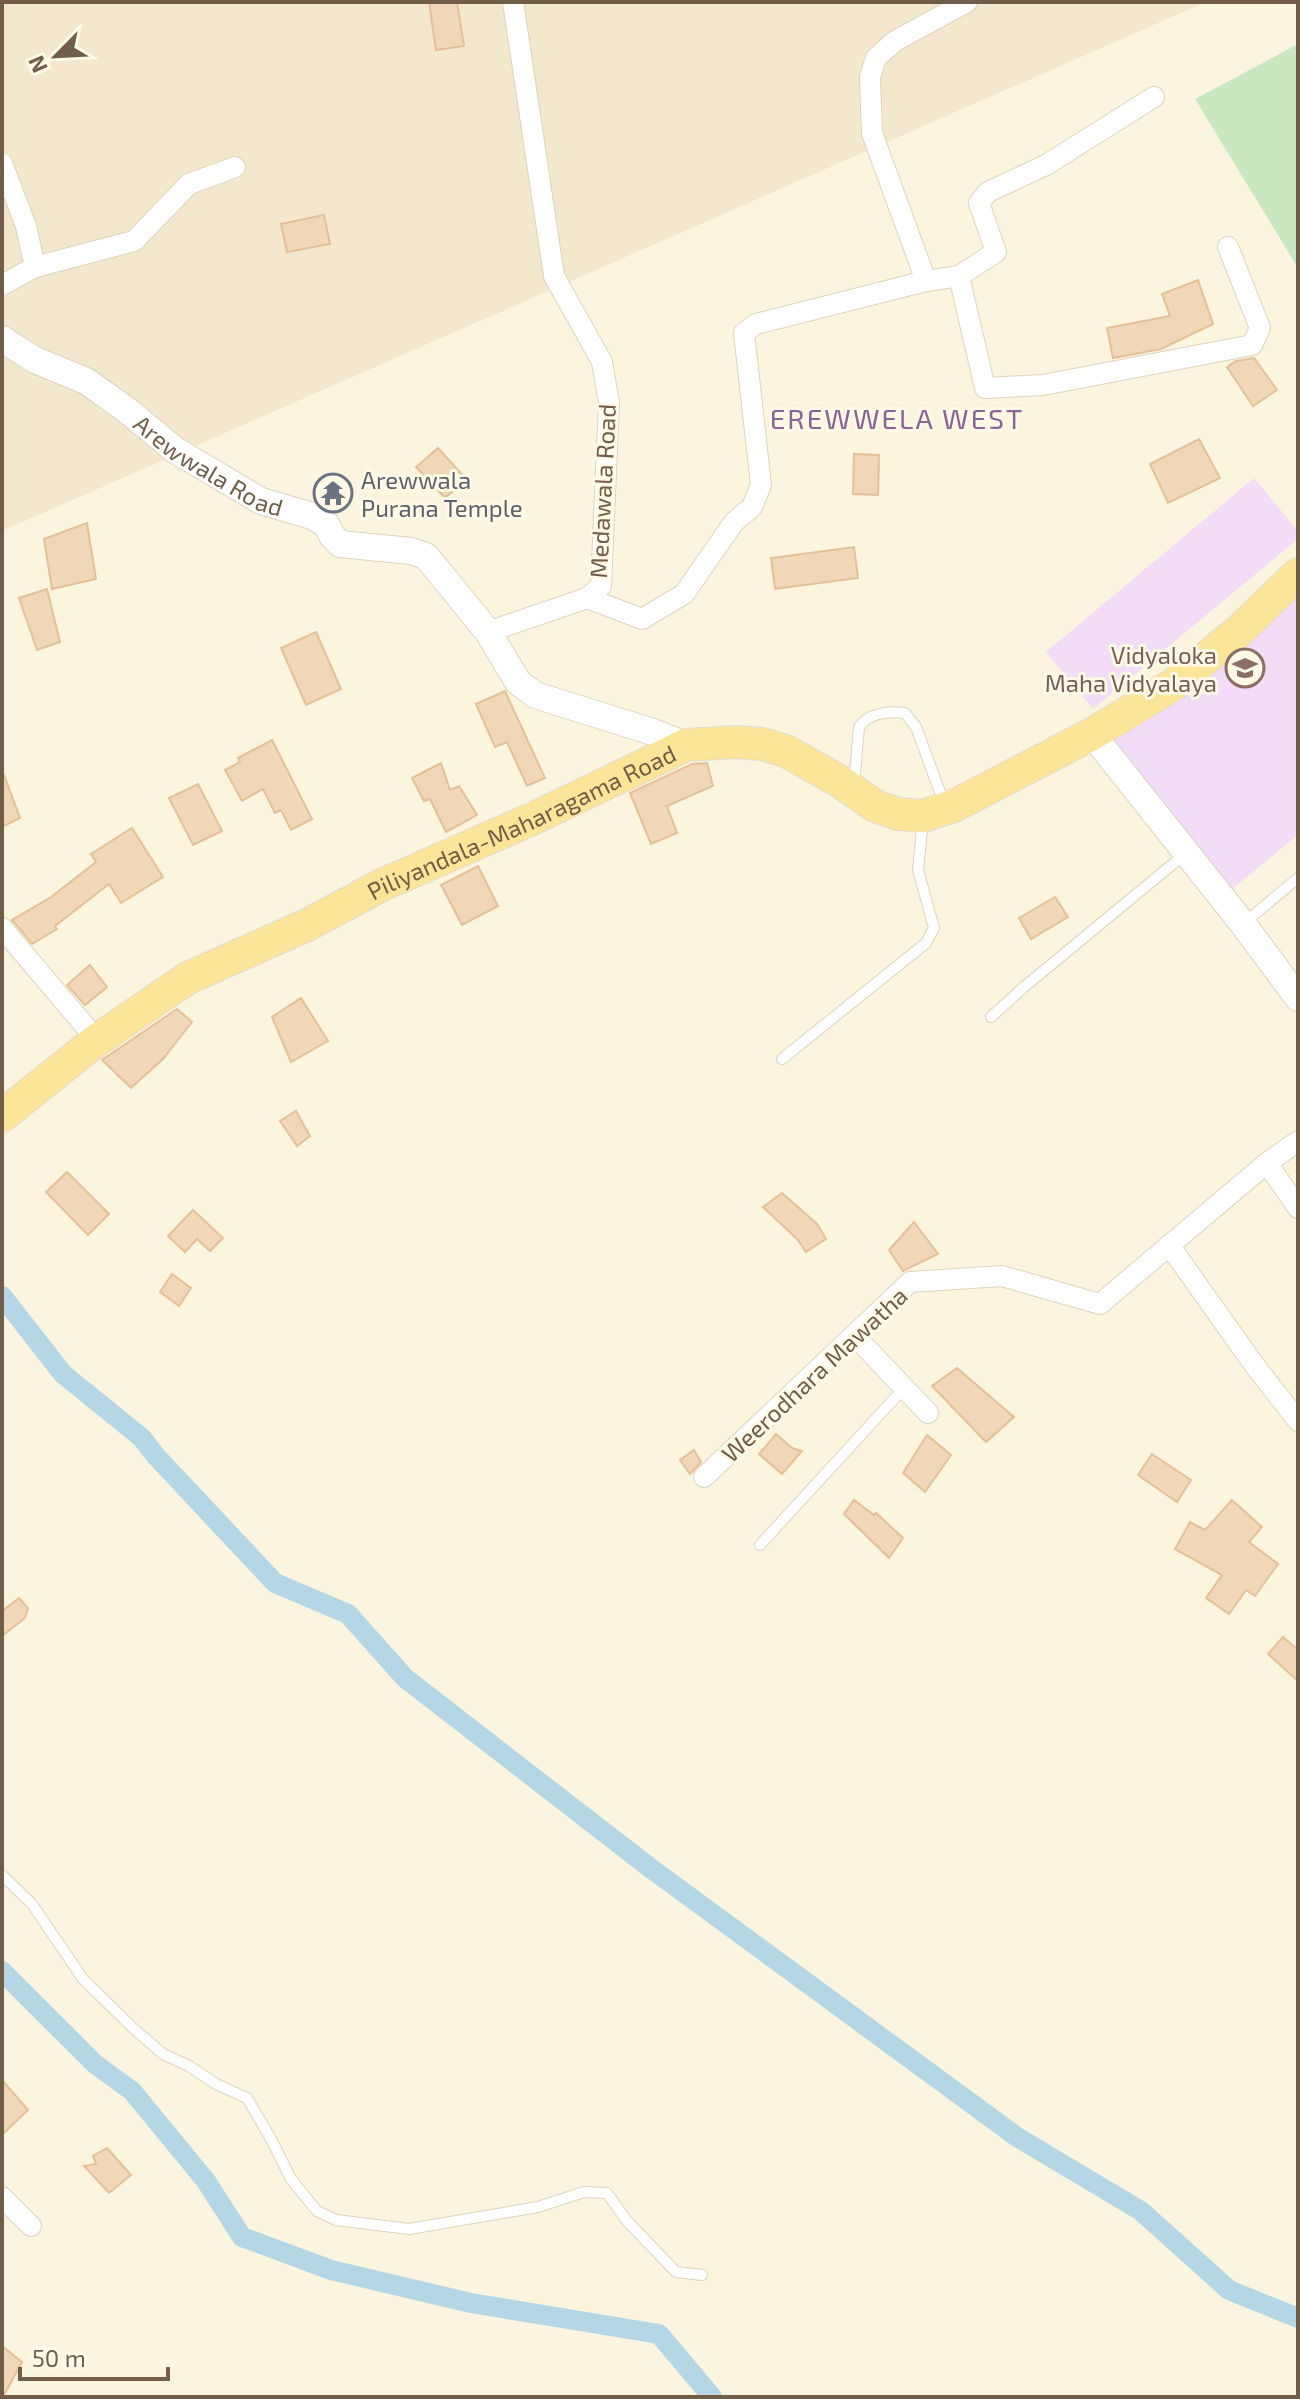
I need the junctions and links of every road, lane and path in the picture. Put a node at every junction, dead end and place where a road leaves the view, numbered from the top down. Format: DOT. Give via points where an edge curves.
graph roads {
  1 [pos="513,2"];
  2 [pos="967,2"];
  3 [pos="1154,97"];
  4 [pos="2,163"];
  5 [pos="235,167"];
  6 [pos="1228,247"];
  7 [pos="35,267"];
  8 [pos="959,276"];
  9 [pos="926,281"];
  10 [pos="2,285"];
  11 [pos="2,339"];
  12 [pos="1298,574"];
  13 [pos="587,598"];
  14 [pos="488,632"];
  15 [pos="1092,734"];
  16 [pos="686,745"];
  17 [pos="854,792"];
  18 [pos="935,812"];
  19 [pos="1185,854"];
  20 [pos="1298,878"];
  21 [pos="1243,924"];
  22 [pos="2,928"];
  23 [pos="1298,998"];
  24 [pos="991,1017"];
  25 [pos="97,1040"];
  26 [pos="782,1059"];
  27 [pos="2,1116"];
  28 [pos="1298,1141"];
  29 [pos="1267,1163"];
  30 [pos="1298,1208"];
  31 [pos="1169,1245"];
  32 [pos="854,1335"];
  33 [pos="904,1388"];
  34 [pos="928,1413"];
  35 [pos="1298,1421"];
  36 [pos="704,1477"];
  37 [pos="760,1545"];
  38 [pos="2,1875"];
  39 [pos="2,2197"];
  40 [pos="31,2226"];
  41 [pos="702,2275"];
  1 -- 13 [label="street, Medawala Road" via="554,276 602,362 609,403 601,586"];
  2 -- 9 [label="street" via="895,41 876,58 870,77 872,133"];
  3 -- 8 [label="street" via="1046,165 988,192 979,203 996,252"];
  4 -- 7 [label="street"];
  5 -- 7 [label="street" via="189,184 134,241"];
  6 -- 8 [label="street" via="1260,328 1252,345 1043,385 985,388"];
  7 -- 10 [label="street"];
  8 -- 9 [label="street"];
  9 -- 13 [label="street" via="756,324 744,333 761,485 752,507 734,522 684,594 642,619"];
  11 -- 14 [label="street, Arewwala Road" via="35,360 86,381 175,450 261,501 326,524 340,544 426,556"];
  12 -- 15 [label="main road" via="1173,685"];
  13 -- 14 [label="street, Medawala Road"];
  14 -- 16 [label="street, Arewwala Road" via="506,666 535,695"];
  15 -- 18 [label="main road"];
  15 -- 19 [label="street"];
  16 -- 17 [label="main road, Piliyandala-Maharagama Road" via="762,744 786,751"];
  16 -- 25 [label="main road, Piliyandala-Maharagama Road" via="188,978"];
  17 -- 18 [label="main road, Piliyandala-Maharagama Road" via="884,811"];
  17 -- 18 [label="lane" via="862,722 905,713 916,727"];
  18 -- 26 [label="lane" via="918,870 934,928 926,943"];
  19 -- 21 [label="street"];
  19 -- 24 [label="lane"];
  20 -- 21 [label="lane"];
  21 -- 23 [label="street"];
  22 -- 25 [label="street"];
  25 -- 27 [label="main road, Piliyandala-Maharagama Road"];
  28 -- 29 [label="street, Weerodhara Mawatha"];
  29 -- 30 [label="street"];
  29 -- 31 [label="street, Weerodhara Mawatha"];
  31 -- 32 [label="street, Weerodhara Mawatha" via="1100,1304 1002,1276 910,1282"];
  31 -- 35 [label="street"];
  32 -- 33 [label="street"];
  32 -- 36 [label="street, Weerodhara Mawatha"];
  33 -- 34 [label="street"];
  33 -- 37 [label="lane"];
  38 -- 41 [label="lane" via="32,1904 83,1979 133,2028 163,2054 247,2098 291,2179 317,2211 336,2220 409,2229 538,2207 584,2192 607,2193 676,2272"];
  39 -- 40 [label="street"];
}
